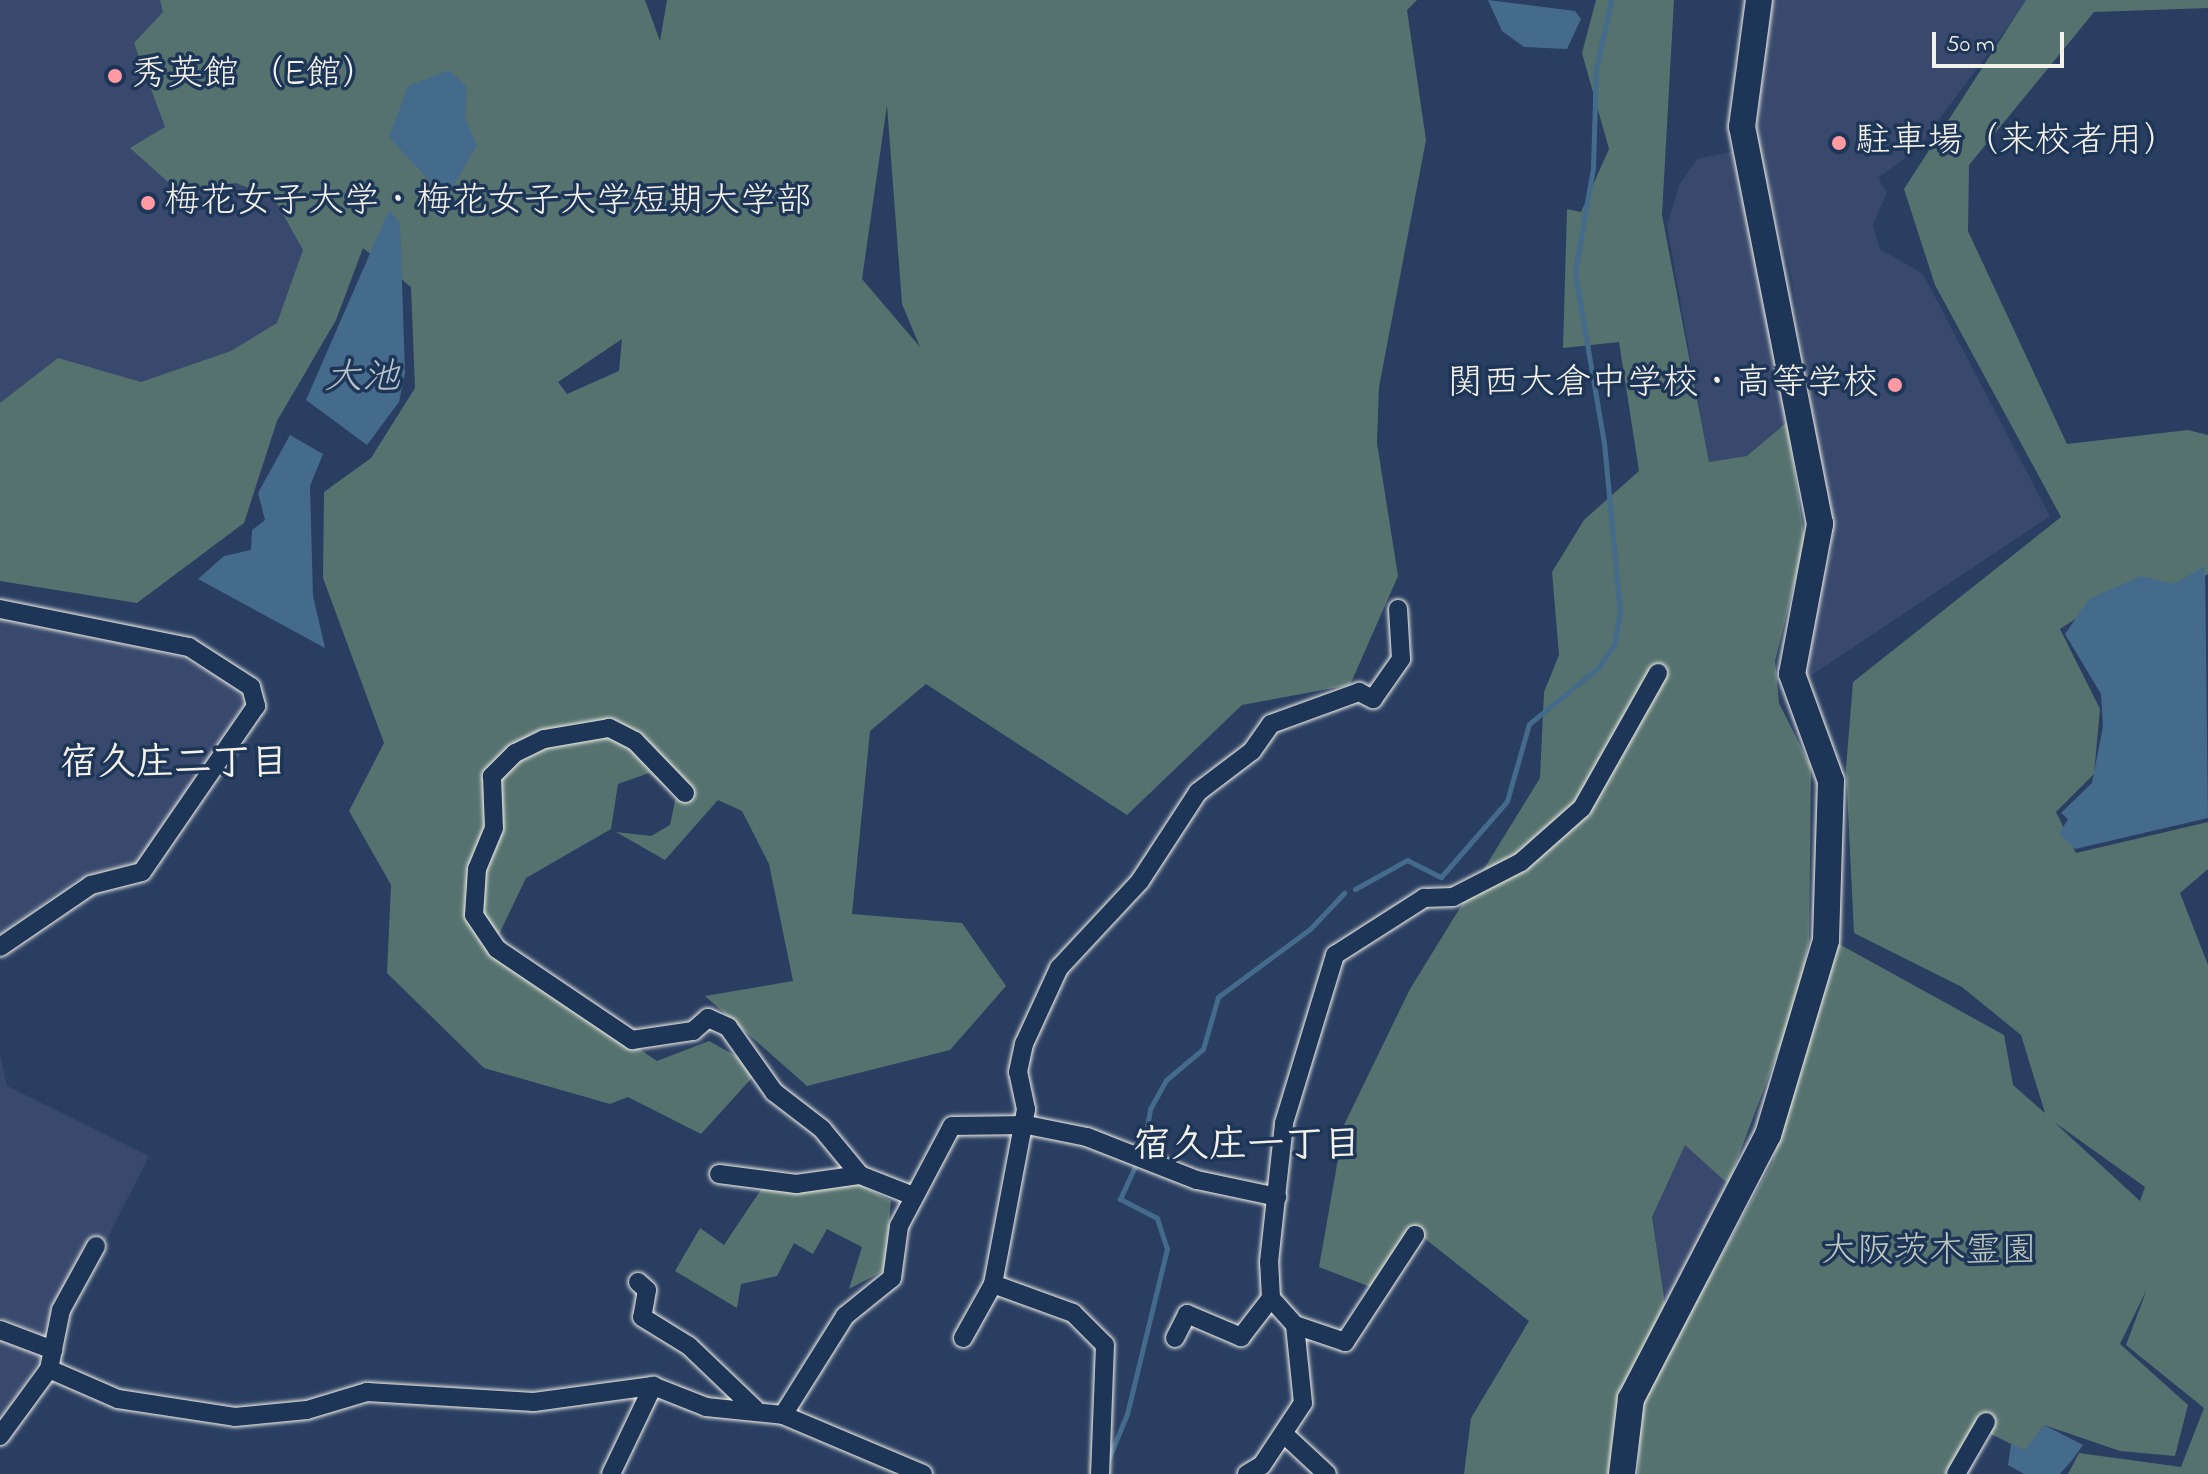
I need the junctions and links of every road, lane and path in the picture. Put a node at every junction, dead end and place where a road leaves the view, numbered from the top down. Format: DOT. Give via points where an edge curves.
graph roads {
  1 [pos="1759,0"];
  2 [pos="0,609"];
  3 [pos="1398,609"];
  4 [pos="1658,673"];
  5 [pos="685,793"];
  6 [pos="0,947"];
  7 [pos="1018,1126"];
  8 [pos="719,1174"];
  9 [pos="860,1175"];
  10 [pos="913,1196"];
  11 [pos="1277,1197"];
  12 [pos="1415,1235"];
  13 [pos="96,1246"];
  14 [pos="638,1282"];
  15 [pos="993,1284"];
  16 [pos="1271,1298"];
  17 [pos="1295,1325"];
  18 [pos="0,1330"];
  19 [pos="963,1338"];
  20 [pos="1175,1338"];
  21 [pos="53,1350"];
  22 [pos="49,1369"];
  23 [pos="653,1386"];
  24 [pos="757,1411"];
  25 [pos="783,1415"];
  26 [pos="1986,1422"];
  27 [pos="1285,1435"];
  28 [pos="0,1436"];
  29 [pos="611,1474"];
  30 [pos="923,1474"];
  31 [pos="1100,1474"];
  32 [pos="1247,1474"];
  33 [pos="1327,1474"];
  34 [pos="1622,1474"];
  35 [pos="1956,1474"];
  1 -- 34 [label="street" via="1742,127 1820,524 1792,674 1831,781 1826,940 1764,1147 1631,1399"];
  2 -- 6 [label="street" via="189,647 251,687 256,706 142,872 91,885"];
  3 -- 7 [label="street" via="1401,659 1373,699 1359,692 1271,724 1252,751 1198,792 1140,881 1059,968 1024,1044 1018,1083 1026,1109"];
  4 -- 11 [label="street" via="1582,808 1521,862 1453,897 1424,898 1335,955 1284,1123"];
  5 -- 9 [label="street" via="635,741 609,728 544,739 515,753 492,776 494,828 477,869 474,915 497,949 632,1040 693,1031 708,1018 738,1033 774,1092 822,1129"];
  7 -- 10 [label="street" via="952,1126"];
  7 -- 11 [label="street" via="1106,1142 1177,1174"];
  7 -- 15 [label="street"];
  8 -- 9 [label="street" via="796,1184"];
  9 -- 10 [label="street"];
  10 -- 25 [label="street" via="899,1226 892,1278 845,1316"];
  11 -- 16 [label="street"];
  12 -- 17 [label="street" via="1345,1342"];
  13 -- 21 [label="street" via="61,1310"];
  14 -- 24 [label="street" via="647,1290 642,1317 689,1346"];
  15 -- 19 [label="street"];
  15 -- 31 [label="street" via="1073,1313 1105,1345"];
  16 -- 17 [label="street"];
  16 -- 20 [label="street" via="1241,1337 1187,1314"];
  17 -- 27 [label="street" via="1303,1403"];
  18 -- 21 [label="street"];
  21 -- 22 [label="street"];
  22 -- 23 [label="street" via="118,1399 235,1417 307,1410 367,1392 534,1402"];
  22 -- 28 [label="street"];
  23 -- 24 [label="street" via="706,1407"];
  23 -- 29 [label="street"];
  24 -- 25 [label="street"];
  25 -- 30 [label="street"];
  26 -- 35 [label="street"];
  27 -- 32 [label="street"];
  27 -- 33 [label="street"];
}
